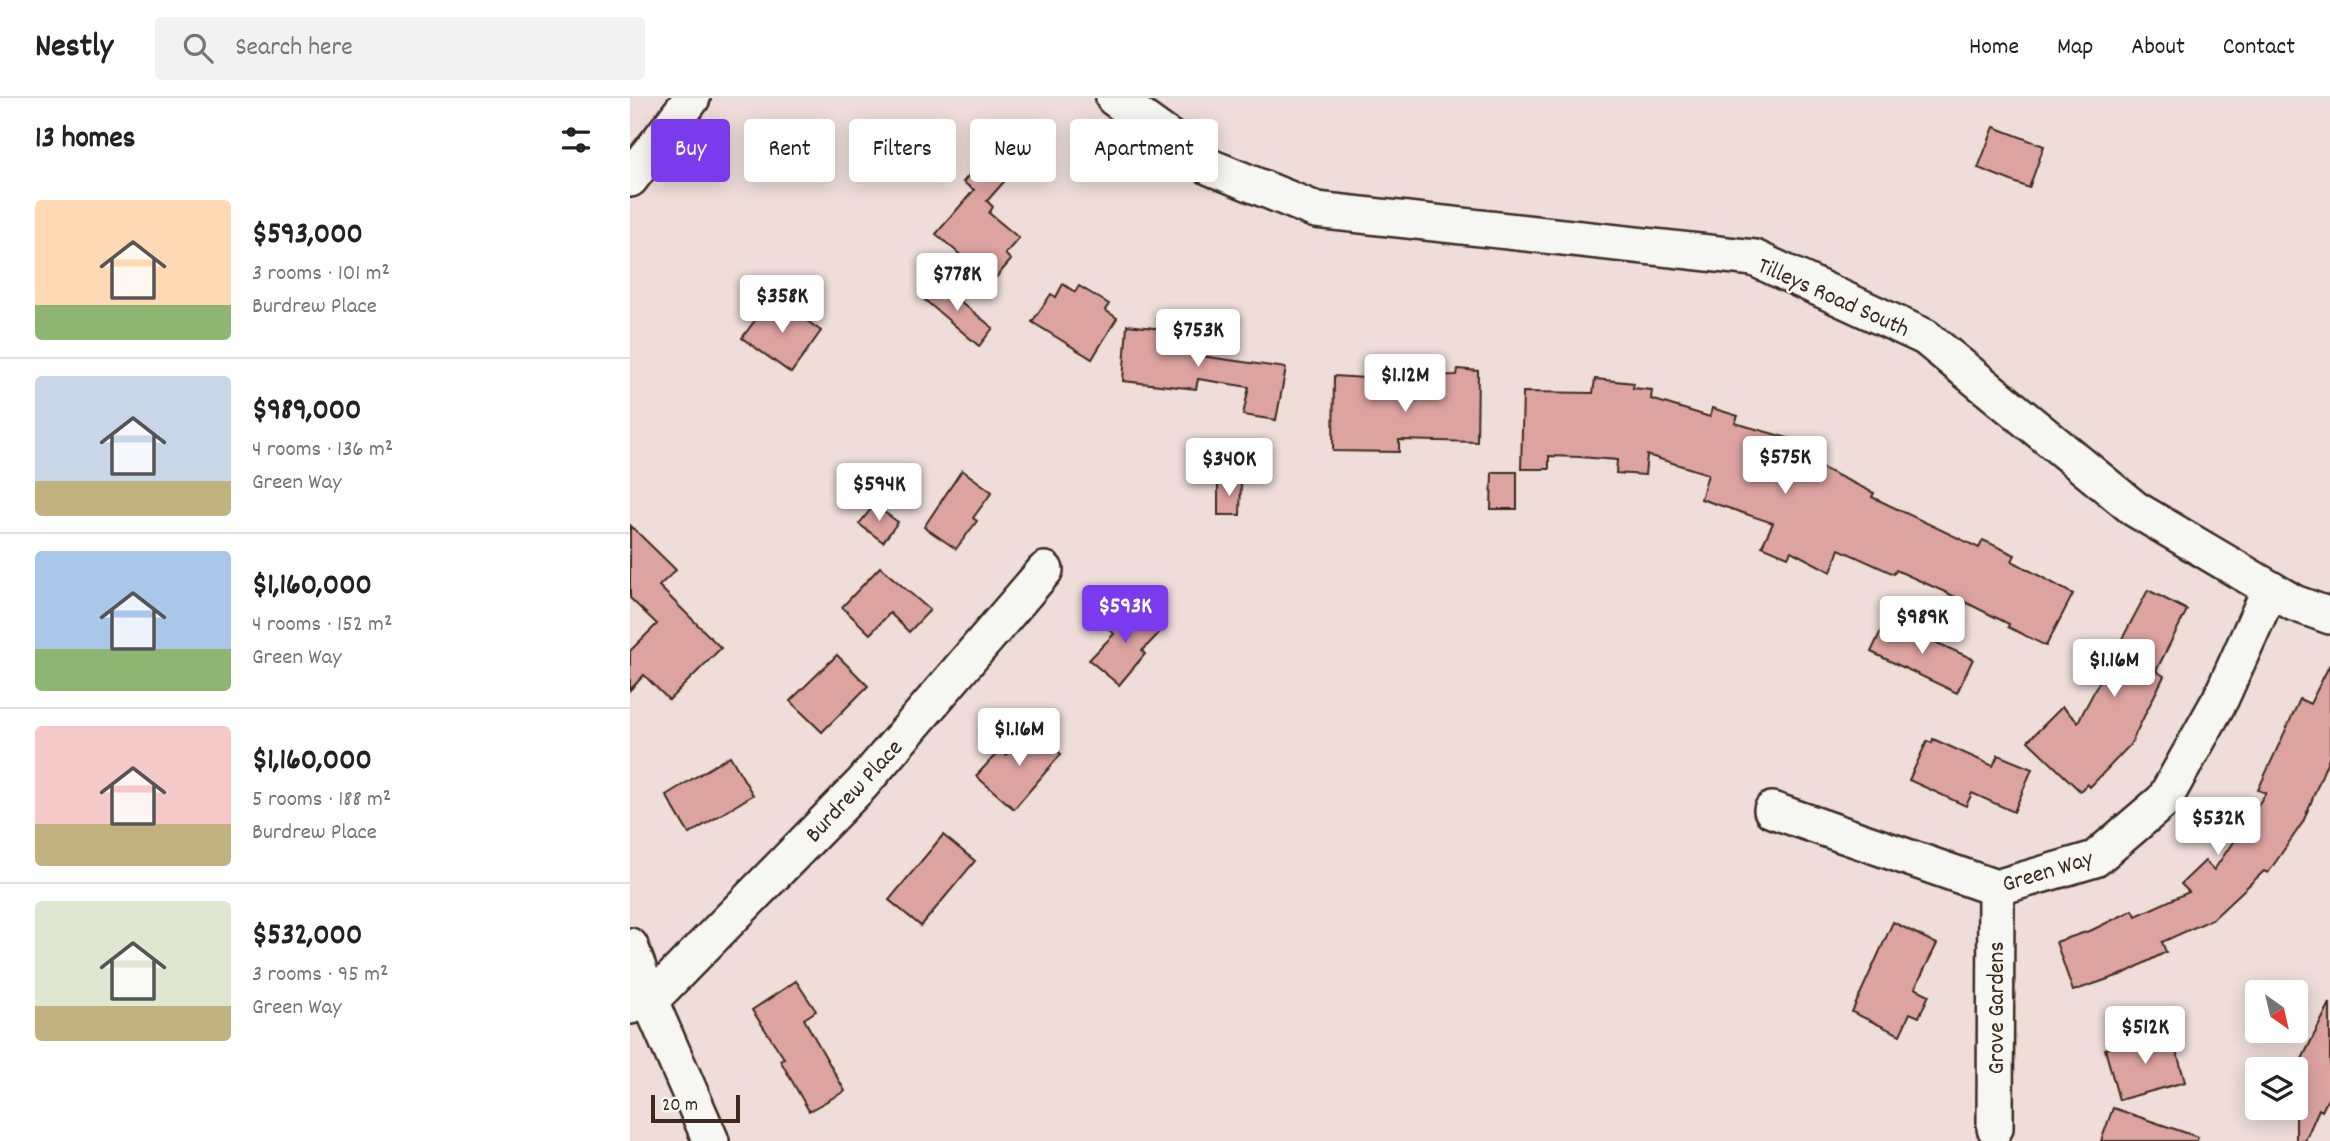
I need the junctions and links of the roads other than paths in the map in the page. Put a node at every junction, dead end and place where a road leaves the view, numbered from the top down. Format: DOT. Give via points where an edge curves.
graph roads {
  1 [pos="692,98"];
  2 [pos="1114,98"];
  3 [pos="630,179"];
  4 [pos="1045,570"];
  5 [pos="2270,589"];
  6 [pos="2330,616"];
  7 [pos="1772,810"];
  8 [pos="1996,888"];
  9 [pos="630,946"];
  10 [pos="640,1003"];
  11 [pos="1995,1128"];
  12 [pos="711,1141"];
  1 -- 3 [label="street"];
  2 -- 5 [label="street, Tilleys Road South" via="1210,167 1317,210 1754,258 1925,337 2135,509"];
  4 -- 10 [label="street, Burdrew Place" via="862,784"];
  5 -- 6 [label="street, Tilleys Road South"];
  5 -- 8 [label="street, Green Way" via="2221,698 2164,800 2095,859"];
  7 -- 8 [label="street, Green Way"];
  8 -- 11 [label="street, Grove Gardens"];
  9 -- 10 [label="street"];
  10 -- 12 [label="street"];
}
